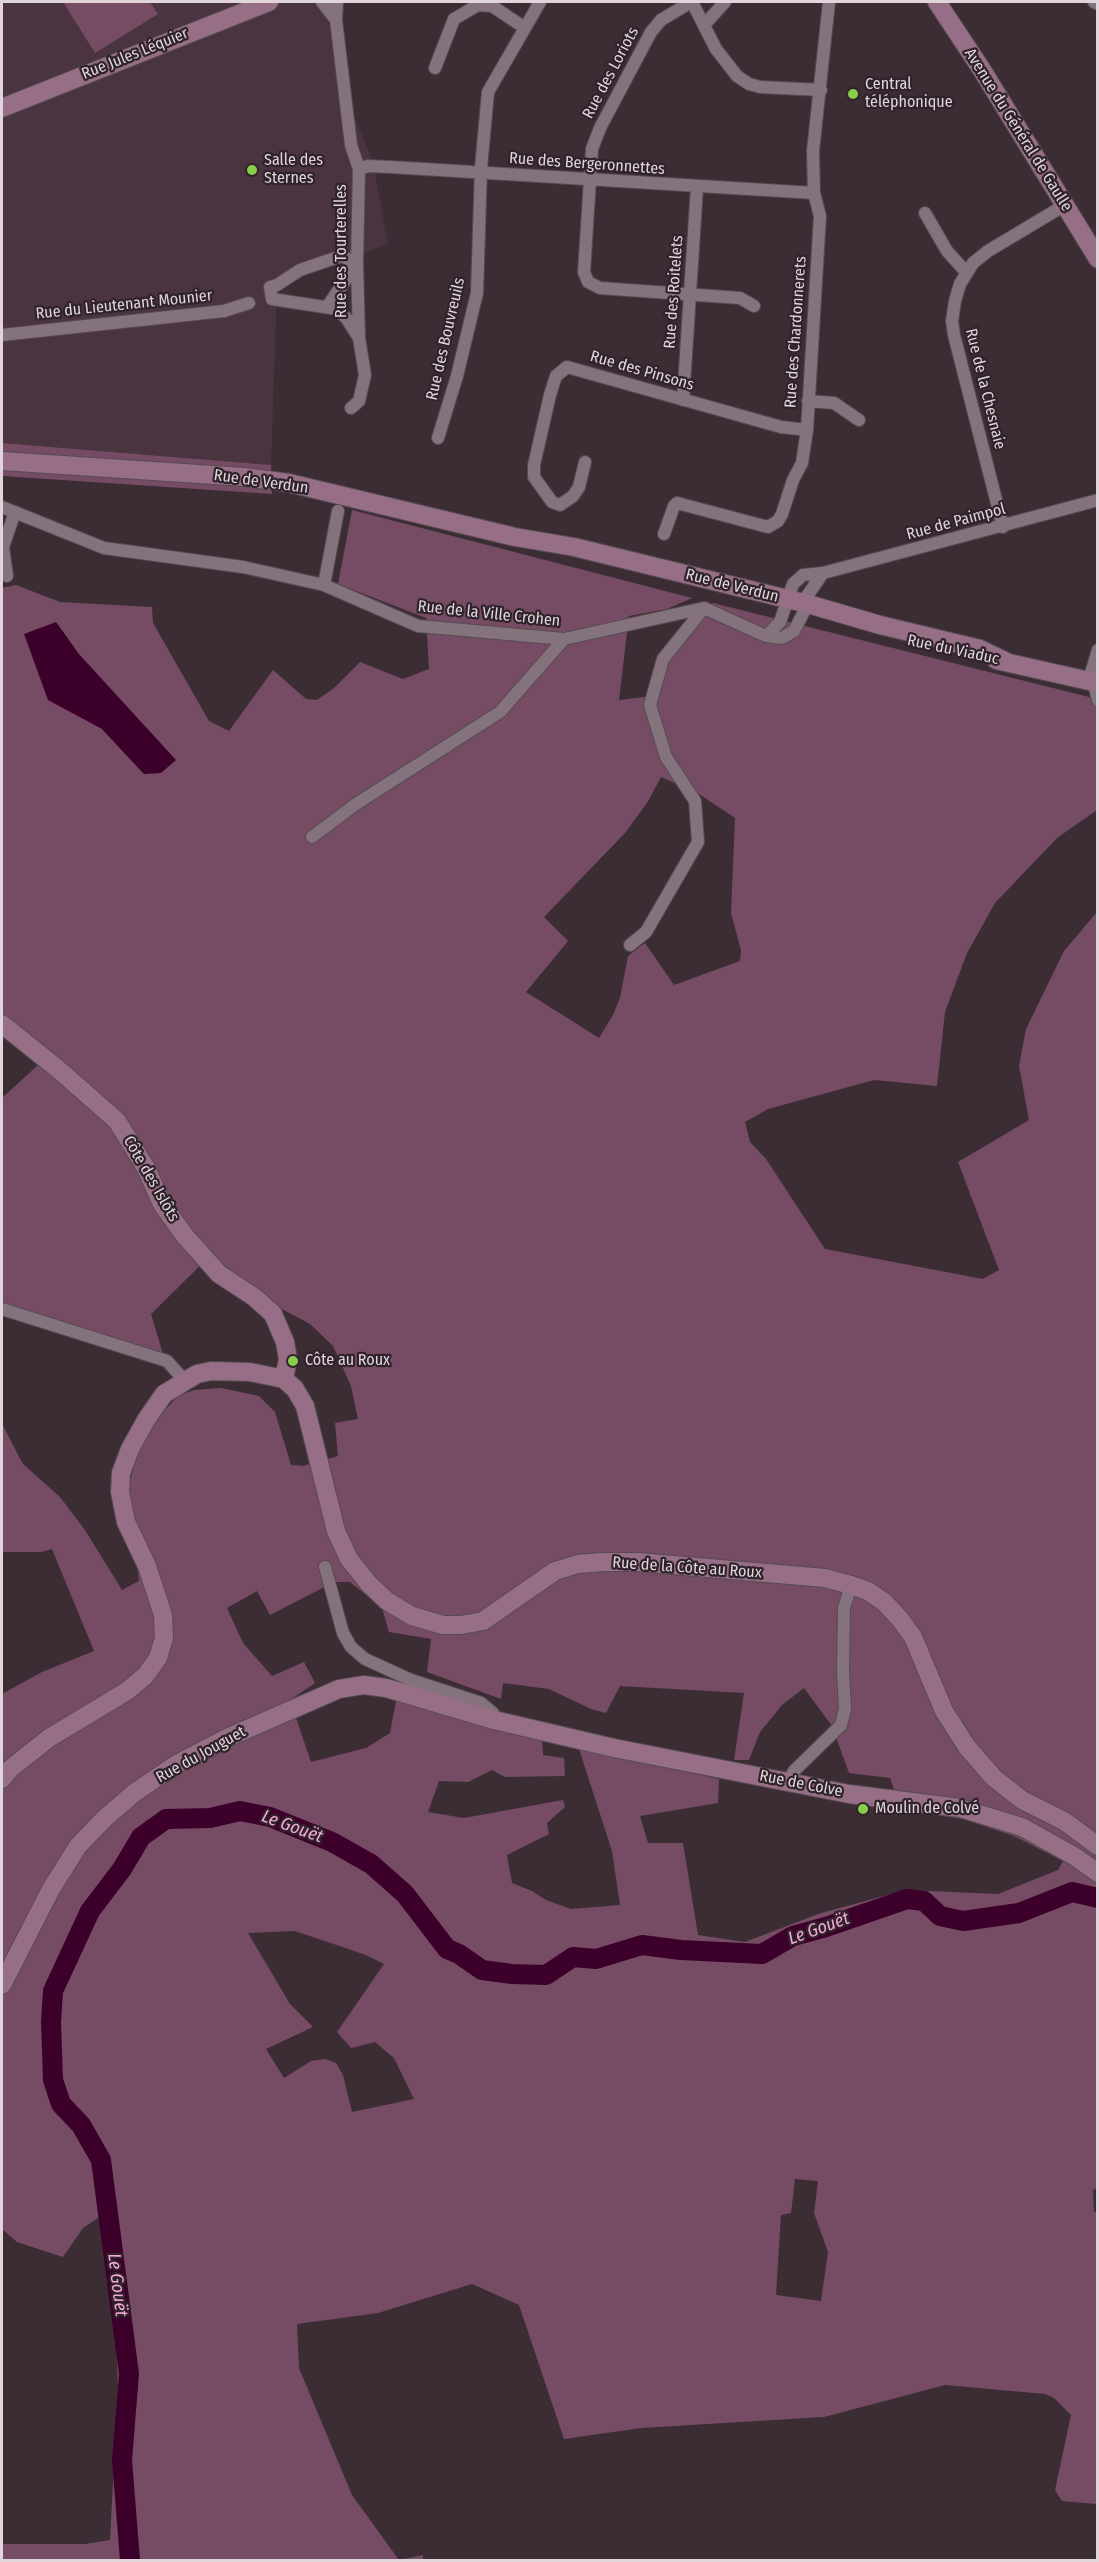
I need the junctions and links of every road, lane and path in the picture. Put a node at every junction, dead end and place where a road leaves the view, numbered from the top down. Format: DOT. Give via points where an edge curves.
graph roads {
  1 [pos="269,2"];
  2 [pos="322,2"];
  3 [pos="337,2"];
  4 [pos="540,2"];
  5 [pos="692,2"];
  6 [pos="725,2"];
  7 [pos="829,2"];
  8 [pos="937,2"];
  9 [pos="336,20"];
  10 [pos="704,25"];
  11 [pos="525,28"];
  12 [pos="435,68"];
  13 [pos="821,90"];
  14 [pos="2,108"];
  15 [pos="359,169"];
  16 [pos="482,174"];
  17 [pos="590,180"];
  18 [pos="697,187"];
  19 [pos="814,193"];
  20 [pos="1065,205"];
  21 [pos="926,213"];
  22 [pos="1098,259"];
  23 [pos="357,263"];
  24 [pos="966,272"];
  25 [pos="692,295"];
  26 [pos="249,303"];
  27 [pos="754,306"];
  28 [pos="327,307"];
  29 [pos="2,334"];
  30 [pos="359,338"];
  31 [pos="683,400"];
  32 [pos="808,401"];
  33 [pos="351,408"];
  34 [pos="859,420"];
  35 [pos="807,430"];
  36 [pos="438,438"];
  37 [pos="2,461"];
  38 [pos="585,462"];
  39 [pos="1098,500"];
  40 [pos="2,507"];
  41 [pos="15,512"];
  42 [pos="338,512"];
  43 [pos="1003,527"];
  44 [pos="664,534"];
  45 [pos="823,573"];
  46 [pos="7,576"];
  47 [pos="324,585"];
  48 [pos="785,603"];
  49 [pos="704,608"];
  50 [pos="806,608"];
  51 [pos="766,636"];
  52 [pos="564,639"];
  53 [pos="1098,650"];
  54 [pos="1095,682"];
  55 [pos="1098,700"];
  56 [pos="312,837"];
  57 [pos="630,945"];
  58 [pos="2,1024"];
  59 [pos="2,1310"];
  60 [pos="284,1379"];
  61 [pos="184,1380"];
  62 [pos="325,1567"];
  63 [pos="851,1585"];
  64 [pos="494,1720"];
  65 [pos="2,1779"];
  66 [pos="788,1781"];
  67 [pos="1098,1846"];
  68 [pos="1098,1873"];
  69 [pos="2,1984"];
  1 -- 14 [label="main road, Rue Jules Léquier"];
  2 -- 9 [label="street"];
  3 -- 9 [label="street, Rue des Tourterelles"];
  4 -- 11 [label="street, Rue des Bouvreuils"];
  5 -- 10 [label="street"];
  5 -- 17 [label="street, Rue des Loriots" via="661,20 646,40 600,128 592,149"];
  6 -- 10 [label="street"];
  7 -- 13 [label="street, Rue des Chardonnerets"];
  8 -- 20 [label="main road, Avenue du Général de Gaulle"];
  9 -- 15 [label="street, Rue des Tourterelles" via="351,145"];
  10 -- 13 [label="street" via="726,62 749,84"];
  11 -- 12 [label="street" via="492,6 478,5 454,19"];
  11 -- 16 [label="street, Rue des Bouvreuils" via="488,92"];
  13 -- 19 [label="street, Rue des Chardonnerets" via="813,151"];
  15 -- 16 [label="street, Rue des Bergeronnettes" via="368,166"];
  15 -- 23 [label="street, Rue des Tourterelles"];
  16 -- 17 [label="street, Rue des Bergeronnettes"];
  16 -- 36 [label="street, Rue des Bouvreuils" via="477,293"];
  17 -- 18 [label="street, Rue des Bergeronnettes"];
  17 -- 25 [label="street, Rue des Loriots" via="584,272 588,282 600,288"];
  18 -- 19 [label="street, Rue des Bergeronnettes"];
  18 -- 25 [label="street, Rue des Roitelets"];
  19 -- 32 [label="street, Rue des Chardonnerets" via="820,216"];
  20 -- 22 [label="main road, Avenue du Général de Gaulle"];
  20 -- 24 [label="street, Rue de la Chesnaie" via="988,251"];
  21 -- 24 [label="street" via="947,251"];
  23 -- 28 [label="street"];
  23 -- 28 [label="street" via="341,256 300,270 270,287 272,299"];
  23 -- 30 [label="street, Rue des Tourterelles"];
  24 -- 43 [label="street, Rue de la Chesnaie" via="955,301 954,335"];
  25 -- 27 [label="street" via="741,298"];
  25 -- 31 [label="street, Rue des Roitelets"];
  26 -- 29 [label="street, Rue du Lieutenant Mounier" via="224,311"];
  28 -- 30 [label="street" via="337,309 347,318"];
  30 -- 33 [label="street, Rue des Tourterelles" via="365,375 359,402"];
  31 -- 35 [label="street, Rue des Pinsons" via="781,427"];
  31 -- 38 [label="street, Rue des Pinsons" via="567,368 556,376 550,395 534,477 552,502 560,505 579,487"];
  32 -- 34 [label="street" via="834,404"];
  32 -- 35 [label="street, Rue des Chardonnerets"];
  35 -- 44 [label="street, Rue des Chardonnerets" via="802,462 778,521 768,527 677,503"];
  37 -- 48 [label="main road, Rue de Verdun" via="266,480 574,547"];
  39 -- 43 [label="street, Rue de Paimpol"];
  40 -- 41 [label="street, Rue de la Ville Crohen"];
  41 -- 46 [label="street" via="3,547"];
  41 -- 47 [label="street, Rue de la Ville Crohen" via="104,548 243,567"];
  42 -- 47 [label="street"];
  43 -- 45 [label="street, Rue de Paimpol"];
  45 -- 48 [label="street, Rue de Paimpol" via="803,575 793,584"];
  45 -- 50 [label="street" via="807,596"];
  47 -- 52 [label="street, Rue de la Ville Crohen" via="418,626"];
  48 -- 50 [label="main road, Rue de Verdun"];
  48 -- 51 [label="street" via="780,622"];
  49 -- 51 [label="street"];
  49 -- 52 [label="street, Rue de la Ville Crohen"];
  49 -- 57 [label="street" via="663,659 650,705 666,757 696,801 698,842 646,932"];
  50 -- 51 [label="street" via="794,631 782,638"];
  50 -- 54 [label="main road, Rue du Viaduc" via="869,631"];
  52 -- 56 [label="street" via="500,712 356,804"];
  53 -- 54 [label="street"];
  54 -- 55 [label="street"];
  58 -- 60 [label="main road, Côte des Islôts" via="117,1121 146,1168 162,1204 185,1236 219,1274 273,1314 288,1359"];
  59 -- 61 [label="street" via="167,1361"];
  60 -- 61 [label="main road" via="250,1372 211,1371"];
  60 -- 63 [label="main road, Rue de la Côte au Roux" via="305,1406 336,1531 349,1559 387,1601 412,1616 443,1625 483,1621 555,1572 578,1564 602,1562 825,1578"];
  61 -- 65 [label="main road" via="164,1394 146,1420 121,1473 126,1522 147,1566 163,1614 164,1638 158,1658 127,1691 50,1738"];
  62 -- 64 [label="street" via="343,1633 351,1647 365,1659 411,1680 481,1703 493,1713"];
  63 -- 66 [label="street" via="844,1608 845,1708 841,1725"];
  63 -- 67 [label="main road, Rue de la Côte au Roux" via="884,1602 900,1619 913,1637 944,1711 993,1777 1022,1800 1064,1821"];
  64 -- 66 [label="main road, Rue de Colve" via="614,1748"];
  64 -- 69 [label="main road, Rue du Jouguet" via="364,1685 339,1689 177,1764 134,1794 78,1846 51,1888"];
  66 -- 68 [label="main road, Rue de Colve" via="849,1794 960,1808 1022,1827"];
}
